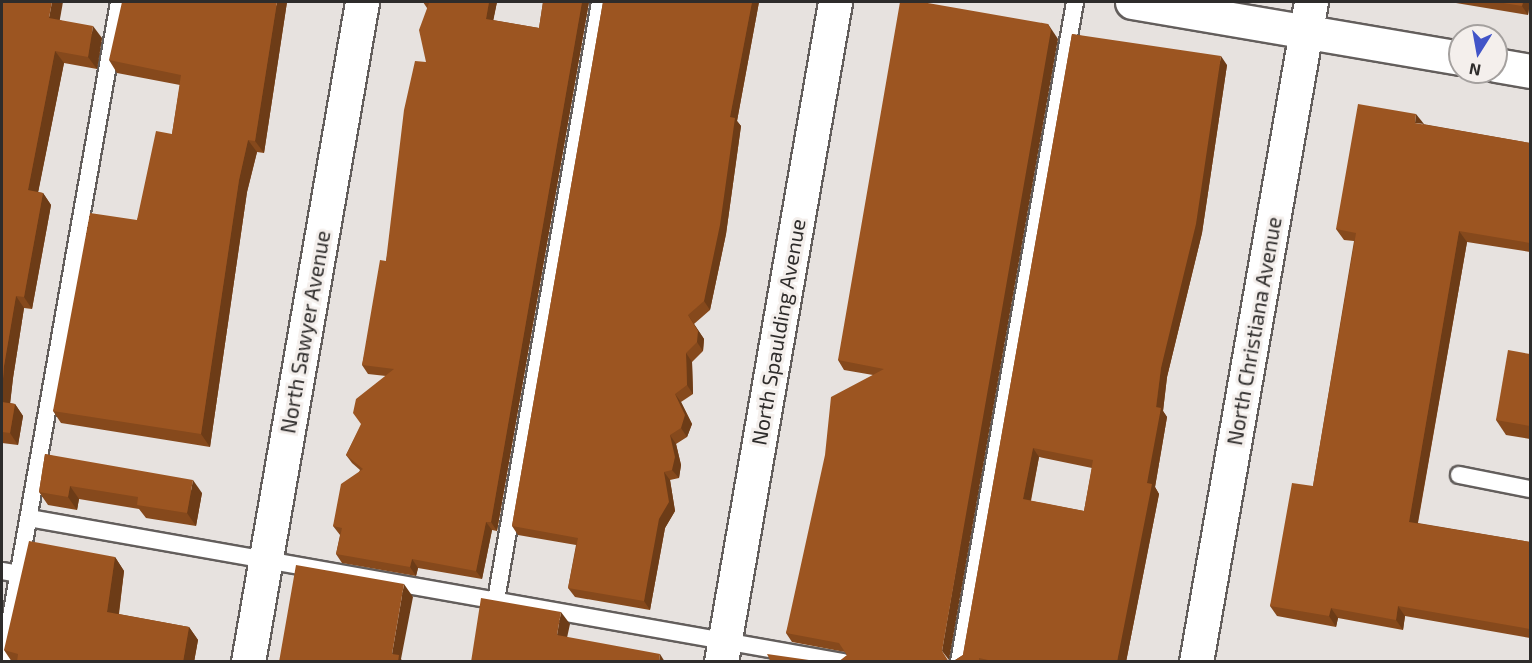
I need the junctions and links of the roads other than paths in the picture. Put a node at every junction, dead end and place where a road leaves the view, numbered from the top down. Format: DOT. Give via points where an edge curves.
graph roads {
  1 [pos="119,2"];
  2 [pos="362,2"];
  3 [pos="600,2"];
  4 [pos="835,2"];
  5 [pos="1076,2"];
  6 [pos="1132,2"];
  7 [pos="1309,17"];
  8 [pos="1448,55"];
  9 [pos="1508,67"];
  10 [pos="1530,71"];
  11 [pos="1459,475"];
  12 [pos="1530,489"];
  13 [pos="29,518"];
  14 [pos="266,560"];
  15 [pos="2,571"];
  16 [pos="19,574"];
  17 [pos="496,600"];
  18 [pos="723,651"];
  19 [pos="3,662"];
  20 [pos="248,662"];
  21 [pos="843,662"];
  22 [pos="959,662"];
  23 [pos="1196,662"];
  1 -- 13 [label="lane"];
  2 -- 14 [label="street, North Sawyer Avenue"];
  3 -- 17 [label="lane"];
  4 -- 18 [label="street, North Spaulding Avenue"];
  5 -- 22 [label="lane"];
  6 -- 7 [label="street"];
  7 -- 8 [label="street"];
  7 -- 23 [label="street, North Christiana Avenue"];
  9 -- 10 [label="street"];
  11 -- 12 [label="lane"];
  13 -- 14 [label="lane"];
  13 -- 16 [label="lane"];
  14 -- 17 [label="lane"];
  14 -- 20 [label="street, North Sawyer Avenue"];
  15 -- 16 [label="lane"];
  16 -- 19 [label="lane"];
  17 -- 18 [label="lane"];
  18 -- 21 [label="lane"];
}
